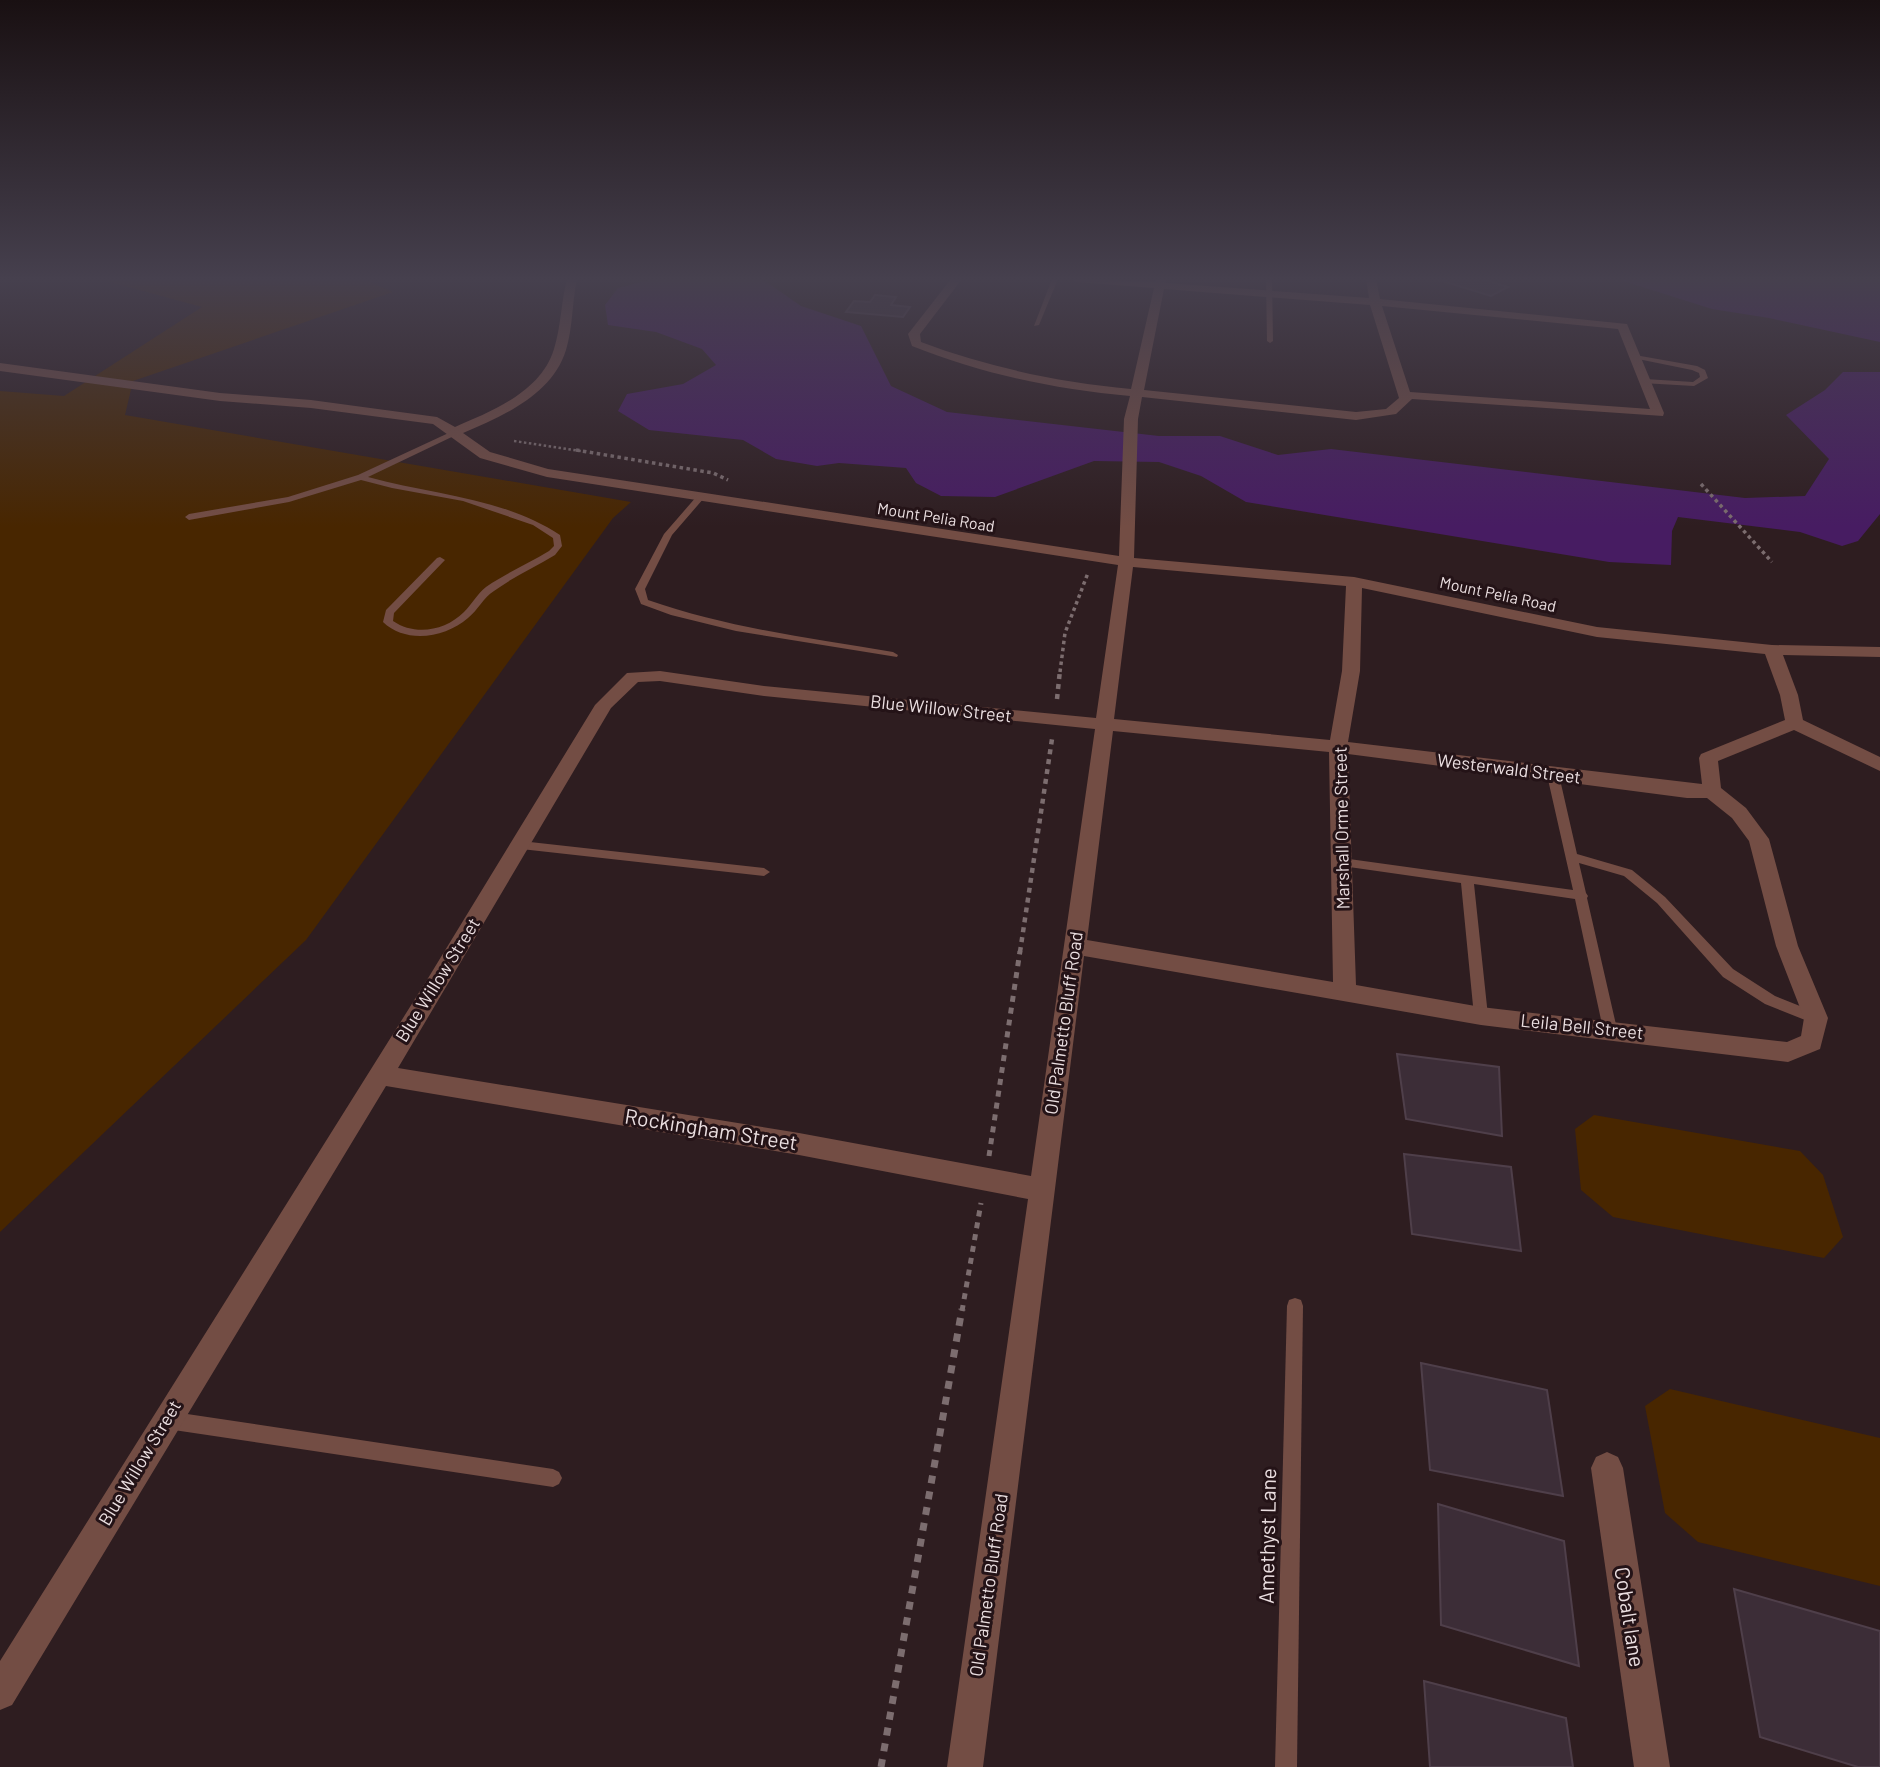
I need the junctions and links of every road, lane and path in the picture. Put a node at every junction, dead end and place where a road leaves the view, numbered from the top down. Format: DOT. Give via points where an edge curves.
graph roads {
  1 [pos="556,361"];
  2 [pos="965,361"];
  3 [pos="1142,361"];
  4 [pos="1394,361"];
  5 [pos="1637,361"];
  6 [pos="1659,361"];
  7 [pos="0,367"];
  8 [pos="1645,381"];
  9 [pos="1135,393"];
  10 [pos="1405,395"];
  11 [pos="455,432"];
  12 [pos="361,477"];
  13 [pos="1701,484"];
  14 [pos="700,498"];
  15 [pos="189,517"];
  16 [pos="440,560"];
  17 [pos="1126,562"];
  18 [pos="1772,562"];
  19 [pos="1354,582"];
  20 [pos="1772,650"];
  21 [pos="1880,652"];
  22 [pos="893,655"];
  23 [pos="1795,723"];
  24 [pos="1104,725"];
  25 [pos="1338,747"];
  26 [pos="1880,765"];
  27 [pos="1553,775"];
  28 [pos="1712,791"];
  29 [pos="521,845"];
  30 [pos="1572,857"];
  31 [pos="1342,862"];
  32 [pos="764,872"];
  33 [pos="1467,879"];
  34 [pos="1582,896"];
  35 [pos="1074,946"];
  36 [pos="1345,992"];
  37 [pos="1481,1016"];
  38 [pos="1816,1018"];
  39 [pos="1610,1029"];
  40 [pos="380,1075"];
  41 [pos="1042,1190"];
  42 [pos="1295,1306"];
  43 [pos="166,1420"];
  44 [pos="1607,1468"];
  45 [pos="553,1478"];
  46 [pos="0,1693"];
  47 [pos="965,1767"];
  48 [pos="1286,1767"];
  49 [pos="1652,1767"];
  1 -- 11 [label="street" via="541,383 491,416"];
  2 -- 9 [label="street" via="1080,387"];
  3 -- 9 [label="street, Old Palmetto Bluff Road"];
  4 -- 10 [label="street"];
  5 -- 8 [label="street"];
  6 -- 8 [label="lane" via="1694,368 1703,378 1694,384"];
  7 -- 11 [label="street, Mount Pelia Road" via="437,421"];
  8 -- 10 [label="street" via="1658,413"];
  9 -- 10 [label="street" via="1353,416 1391,412"];
  9 -- 17 [label="street, Old Palmetto Bluff Road"];
  11 -- 12 [label="lane"];
  11 -- 14 [label="street, Mount Pelia Road" via="485,455 547,472"];
  12 -- 15 [label="lane" via="289,499"];
  12 -- 16 [label="lane" via="465,499 536,523 556,537 558,546 486,591 462,619 425,633 407,634 395,628 388,622 389,612"];
  13 -- 18 [label="path"];
  14 -- 17 [label="street, Mount Pelia Road"];
  14 -- 22 [label="lane" via="668,534 640,589 644,601 718,626"];
  17 -- 19 [label="street, Mount Pelia Road"];
  17 -- 24 [label="street, Old Palmetto Bluff Road"];
  19 -- 20 [label="street, Mount Pelia Road" via="1597,632"];
  19 -- 25 [label="street, Marshall Orme Street" via="1351,671"];
  20 -- 21 [label="street, Mount Pelia Road"];
  20 -- 23 [label="street"];
  23 -- 26 [label="street"];
  23 -- 28 [label="street" via="1708,758"];
  24 -- 25 [label="street, Westerwald Street"];
  24 -- 29 [label="street, Blue Willow Street" via="764,691 660,676 633,677 604,705"];
  24 -- 35 [label="street, Old Palmetto Bluff Road"];
  25 -- 27 [label="street, Westerwald Street"];
  25 -- 31 [label="street, Marshall Orme Street"];
  27 -- 28 [label="street, Westerwald Street"];
  27 -- 30 [label="lane"];
  28 -- 38 [label="street" via="1739,813 1759,839 1787,946"];
  29 -- 32 [label="lane"];
  29 -- 40 [label="street, Blue Willow Street"];
  30 -- 34 [label="lane"];
  30 -- 38 [label="lane" via="1628,873 1661,900 1727,973 1770,1000"];
  31 -- 33 [label="lane"];
  31 -- 36 [label="street, Marshall Orme Street"];
  33 -- 34 [label="lane"];
  33 -- 37 [label="lane"];
  34 -- 39 [label="lane"];
  35 -- 36 [label="street, Leila Bell Street"];
  35 -- 41 [label="street, Old Palmetto Bluff Road"];
  36 -- 37 [label="street, Leila Bell Street"];
  37 -- 39 [label="street, Leila Bell Street"];
  38 -- 39 [label="street, Leila Bell Street" via="1812,1042 1788,1052"];
  40 -- 41 [label="street, Rockingham Street" via="799,1144"];
  40 -- 43 [label="street, Blue Willow Street"];
  41 -- 47 [label="street, Old Palmetto Bluff Road"];
  42 -- 48 [label="lane, Amethyst Lane"];
  43 -- 45 [label="lane"];
  43 -- 46 [label="street, Blue Willow Street"];
  44 -- 49 [label="street, Cobalt lane"];
}
